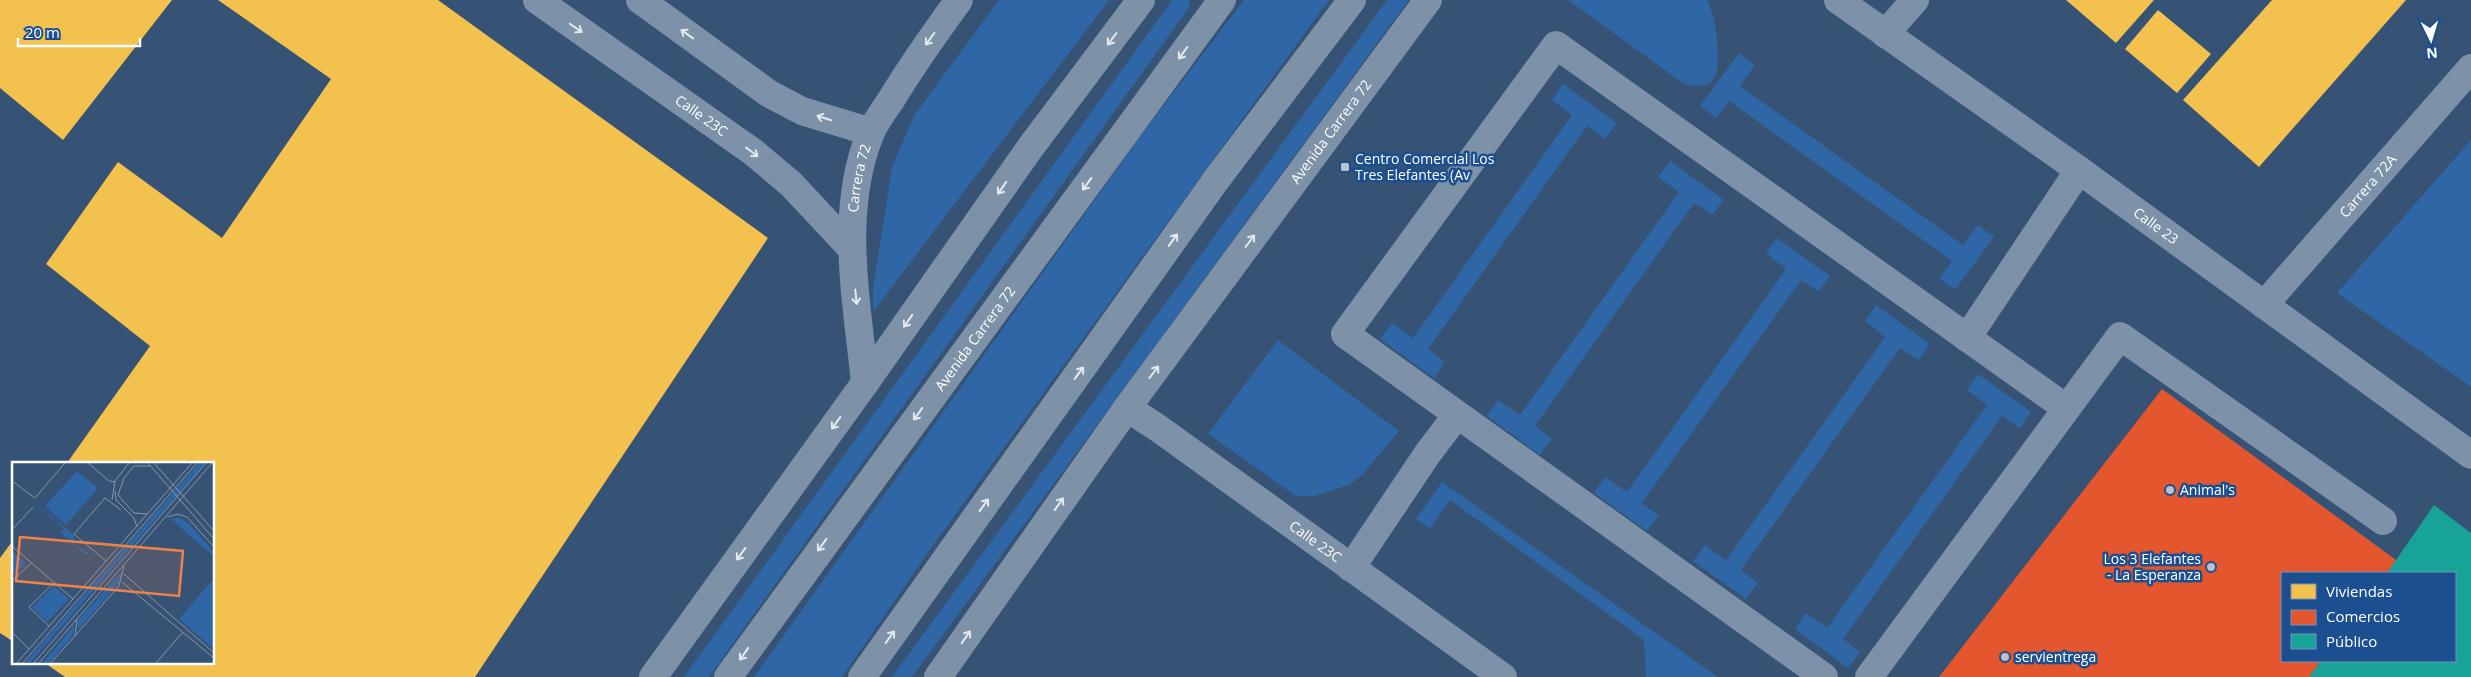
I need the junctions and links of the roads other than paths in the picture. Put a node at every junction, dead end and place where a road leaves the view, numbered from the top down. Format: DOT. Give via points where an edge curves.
graph roads {
  1 [pos="537,0"];
  2 [pos="640,0"];
  3 [pos="959,0"];
  4 [pos="1141,0"];
  5 [pos="1352,0"];
  6 [pos="1428,0"];
  7 [pos="1838,0"];
  8 [pos="1915,0"];
  9 [pos="1215,5"];
  10 [pos="1884,34"];
  11 [pos="2471,68"];
  12 [pos="871,132"];
  13 [pos="2079,170"];
  14 [pos="851,248"];
  15 [pos="2264,305"];
  16 [pos="1967,338"];
  17 [pos="865,383"];
  18 [pos="1126,408"];
  19 [pos="2066,408"];
  20 [pos="1457,415"];
  21 [pos="2471,455"];
  22 [pos="2383,521"];
  23 [pos="1351,568"];
  24 [pos="653,677"];
  25 [pos="728,677"];
  26 [pos="862,677"];
  27 [pos="938,677"];
  28 [pos="1503,677"];
  29 [pos="1824,677"];
  30 [pos="1869,677"];
  1 -- 14 [label="street, Calle 23C, one-way" via="753,152 791,184"];
  12 -- 2 [label="street, one-way" via="802,111 768,93"];
  3 -- 12 [label="street, Carrera 72, one-way" via="914,62"];
  4 -- 17 [label="highway, one-way" via="1030,148"];
  26 -- 5 [label="highway, one-way" via="1216,180"];
  18 -- 6 [label="highway, Avenida Carrera 72, one-way"];
  7 -- 10 [label="street, Calle 23"];
  8 -- 10 [label="street"];
  9 -- 25 [label="highway, Avenida Carrera 72, one-way"];
  10 -- 13 [label="street, Calle 23"];
  11 -- 15 [label="street, Carrera 72A"];
  12 -- 14 [label="street, Carrera 72" via="855,198"];
  13 -- 15 [label="street, Calle 23"];
  13 -- 16 [label="street"];
  14 -- 17 [label="street, Carrera 72, one-way"];
  15 -- 21 [label="street, Calle 23"];
  16 -- 19 [label="street"];
  16 -- 20 [label="street" via="1556,46 1345,334"];
  17 -- 24 [label="highway, one-way"];
  18 -- 23 [label="street, Calle 23C"];
  27 -- 18 [label="highway, Avenida Carrera 72, one-way"];
  19 -- 22 [label="street" via="2120,336"];
  19 -- 30 [label="street"];
  20 -- 23 [label="street"];
  20 -- 29 [label="street"];
  23 -- 28 [label="street, Calle 23C"];
}
